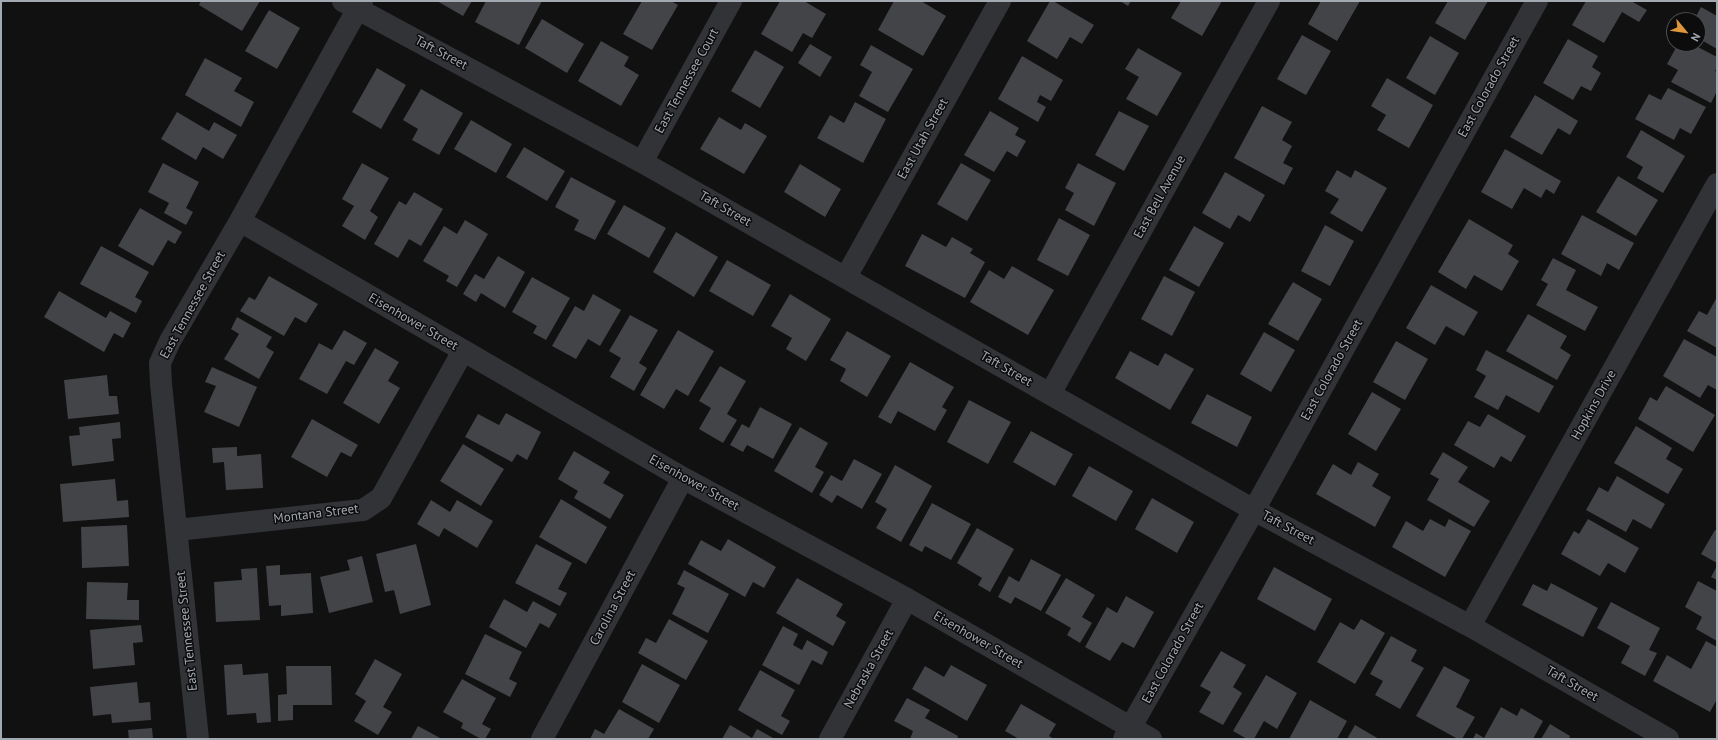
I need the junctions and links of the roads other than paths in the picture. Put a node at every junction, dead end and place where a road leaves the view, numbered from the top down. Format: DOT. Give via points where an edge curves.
graph roads {
  1 [pos="731,1"];
  2 [pos="1000,1"];
  3 [pos="1270,1"];
  4 [pos="1537,1"];
  5 [pos="354,4"];
  6 [pos="642,162"];
  7 [pos="1717,184"];
  8 [pos="240,221"];
  9 [pos="846,278"];
  10 [pos="463,351"];
  11 [pos="1050,394"];
  12 [pos="683,478"];
  13 [pos="1254,510"];
  14 [pos="177,530"];
  15 [pos="907,599"];
  16 [pos="1470,626"];
  17 [pos="1128,733"];
  18 [pos="198,739"];
  19 [pos="542,739"];
  20 [pos="830,739"];
  21 [pos="1151,739"];
  22 [pos="1668,739"];
  1 -- 6 [label="street, East Tennessee Court"];
  2 -- 9 [label="street, East Utah Street"];
  3 -- 11 [label="street, East Bell Avenue"];
  4 -- 13 [label="street, East Colorado Street"];
  5 -- 6 [label="street, Taft Street"];
  5 -- 8 [label="street, East Tennessee Street"];
  6 -- 9 [label="street, Taft Street"];
  7 -- 16 [label="street, Hopkins Drive"];
  8 -- 10 [label="street, Eisenhower Street"];
  8 -- 14 [label="street, East Tennessee Street" via="170,341 160,364"];
  9 -- 11 [label="street, Taft Street"];
  10 -- 12 [label="street, Eisenhower Street"];
  10 -- 14 [label="street, Montana Street" via="381,498 363,510"];
  11 -- 13 [label="street, Taft Street"];
  12 -- 15 [label="street, Eisenhower Street"];
  12 -- 19 [label="street, Carolina Street"];
  13 -- 16 [label="street, Taft Street"];
  13 -- 17 [label="street, East Colorado Street"];
  14 -- 18 [label="street, East Tennessee Street"];
  15 -- 17 [label="street, Eisenhower Street"];
  15 -- 20 [label="street, Nebraska Street"];
  16 -- 22 [label="street, Taft Street"];
  17 -- 21 [label="street, Eisenhower Street"];
}
